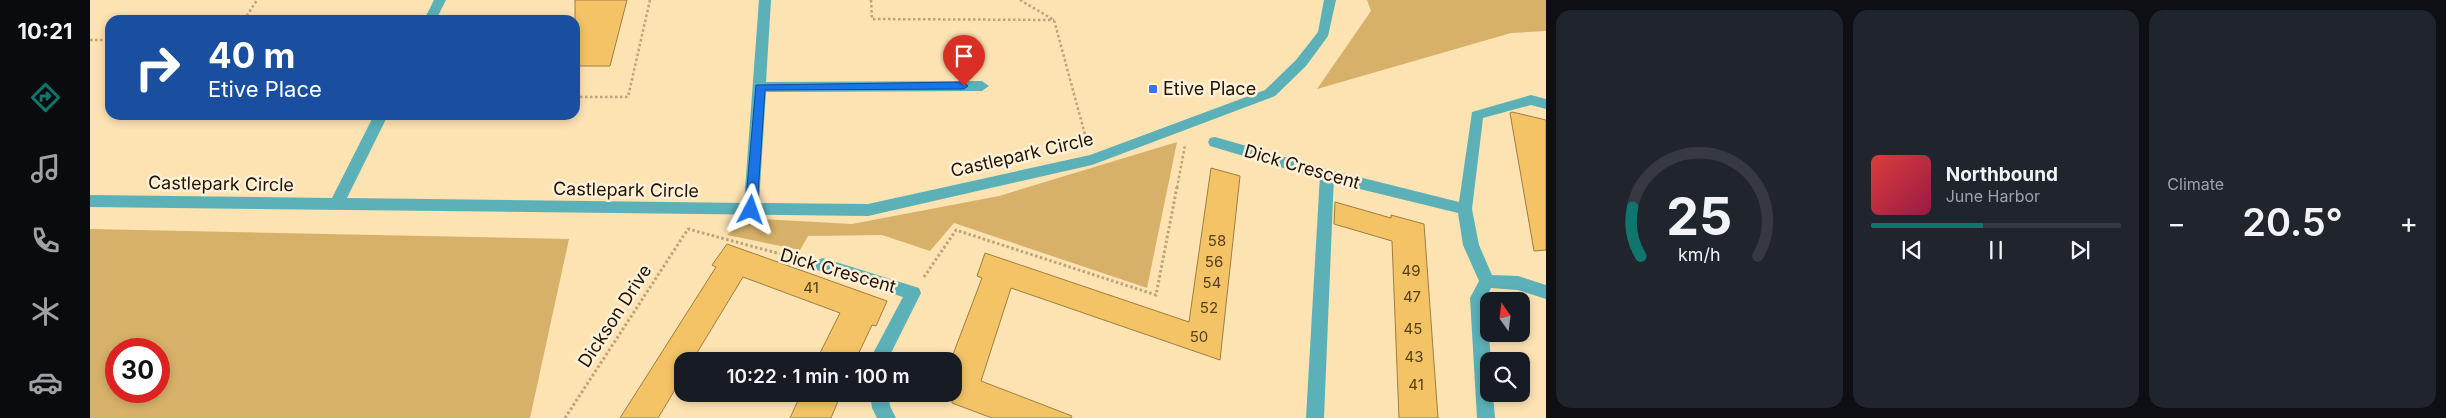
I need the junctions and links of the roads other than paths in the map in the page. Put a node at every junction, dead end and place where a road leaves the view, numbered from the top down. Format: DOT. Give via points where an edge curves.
graph roads {
  1 [pos="440,0"];
  2 [pos="765,0"];
  3 [pos="1330,0"];
  4 [pos="432,15"];
  5 [pos="982,86"];
  6 [pos="760,87"];
  7 [pos="1546,104"];
  8 [pos="378,120"];
  9 [pos="1215,142"];
  10 [pos="1327,175"];
  11 [pos="90,201"];
  12 [pos="336,205"];
  13 [pos="1465,209"];
  14 [pos="751,210"];
  15 [pos="823,265"];
  16 [pos="1487,281"];
  17 [pos="1546,292"];
  18 [pos="883,352"];
  19 [pos="881,402"];
  20 [pos="887,418"];
  21 [pos="1315,418"];
  22 [pos="1486,418"];
  1 -- 4 [label="street"];
  2 -- 6 [label="street"];
  3 -- 14 [label="street, Castlepark Circle" via="1324,33 1301,63 1270,93 1092,160 868,210"];
  5 -- 6 [label="street"];
  6 -- 14 [label="street"];
  7 -- 13 [label="street" via="1531,100 1477,115"];
  8 -- 12 [label="street"];
  9 -- 10 [label="street, Dick Crescent"];
  10 -- 13 [label="street, Dick Crescent"];
  10 -- 21 [label="street"];
  11 -- 12 [label="street, Castlepark Circle"];
  12 -- 14 [label="street, Castlepark Circle"];
  13 -- 16 [label="street" via="1471,245"];
  15 -- 18 [label="street, Dick Crescent" via="913,293"];
  16 -- 17 [label="street" via="1518,283"];
  16 -- 22 [label="street" via="1478,298"];
  19 -- 20 [label="street"];
}
